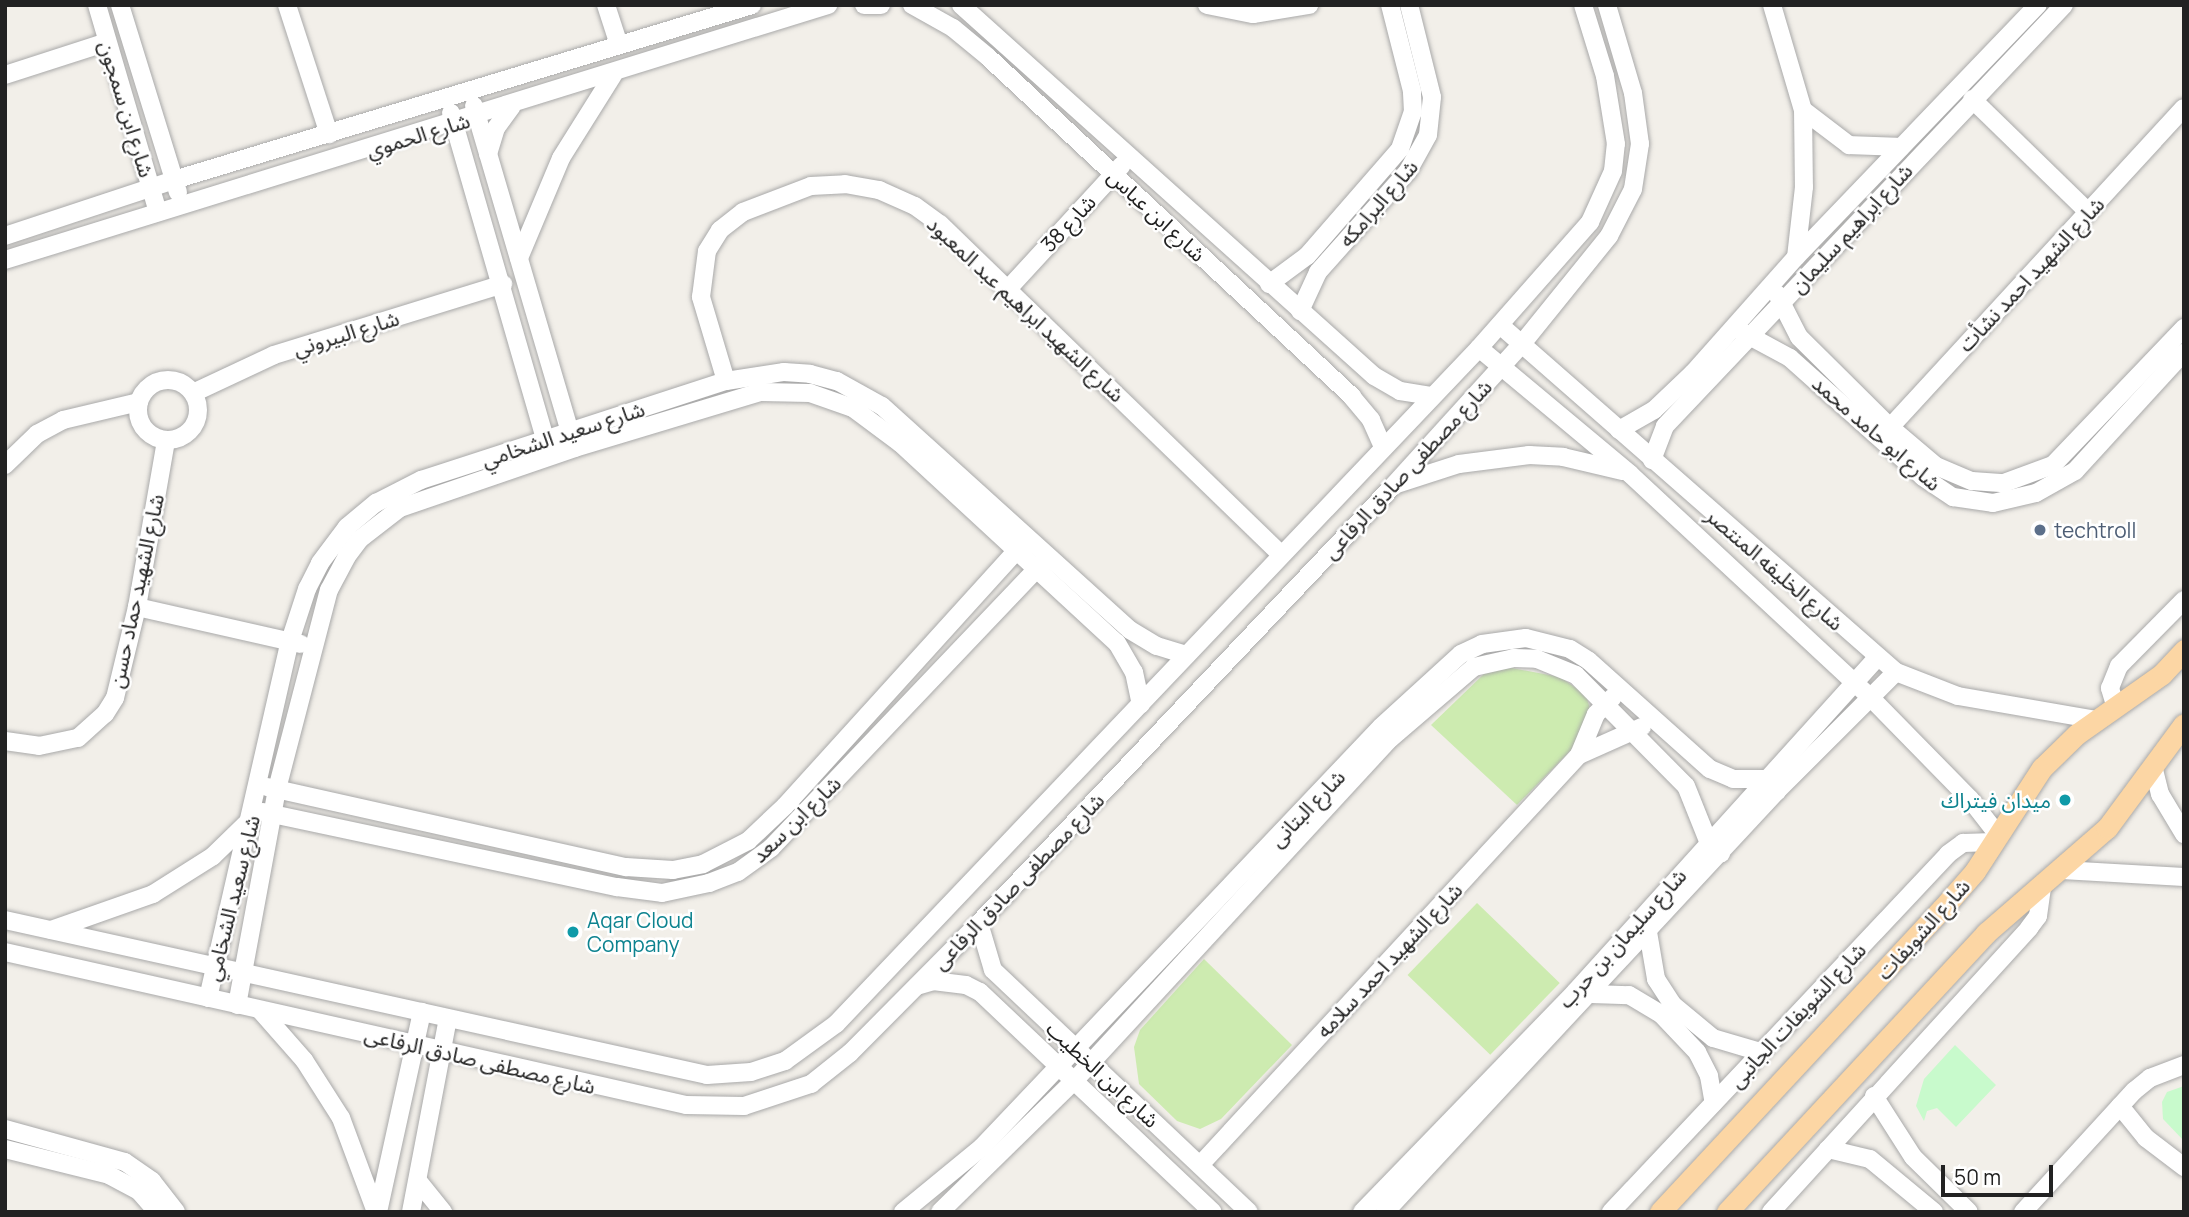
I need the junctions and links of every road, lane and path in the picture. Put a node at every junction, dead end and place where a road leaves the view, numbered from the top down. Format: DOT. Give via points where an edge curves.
graph roads {
  1 [pos="97,5"];
  2 [pos="120,5"];
  3 [pos="287,5"];
  4 [pos="606,5"];
  5 [pos="752,5"];
  6 [pos="828,5"];
  7 [pos="864,5"];
  8 [pos="881,5"];
  9 [pos="912,5"];
  10 [pos="961,5"];
  11 [pos="1207,5"];
  12 [pos="1309,5"];
  13 [pos="1390,5"];
  14 [pos="1409,5"];
  15 [pos="1583,5"];
  16 [pos="1607,5"];
  17 [pos="1772,5"];
  18 [pos="2038,5"];
  19 [pos="2064,5"];
  20 [pos="107,41"];
  21 [pos="619,46"];
  22 [pos="5,75"];
  23 [pos="613,75"];
  24 [pos="470,93"];
  25 [pos="446,99"];
  26 [pos="1972,99"];
  27 [pos="512,106"];
  28 [pos="2184,108"];
  29 [pos="1803,110"];
  30 [pos="477,117"];
  31 [pos="454,124"];
  32 [pos="329,134"];
  33 [pos="1901,147"];
  34 [pos="488,154"];
  35 [pos="1129,158"];
  36 [pos="1113,174"];
  37 [pos="174,180"];
  38 [pos="151,188"];
  39 [pos="182,205"];
  40 [pos="158,212"];
  41 [pos="2088,212"];
  42 [pos="5,236"];
  43 [pos="1796,257"];
  44 [pos="519,258"];
  45 [pos="5,260"];
  46 [pos="503,284"];
  47 [pos="1269,284"];
  48 [pos="1772,285"];
  49 [pos="1008,289"];
  50 [pos="1782,301"];
  51 [pos="1300,310"];
  52 [pos="1500,325"];
  53 [pos="1732,327"];
  54 [pos="2184,328"];
  55 [pos="1751,338"];
  56 [pos="1521,345"];
  57 [pos="1479,348"];
  58 [pos="2184,352"];
  59 [pos="1502,366"];
  60 [pos="1828,367"];
  61 [pos="726,381"];
  62 [pos="1816,381"];
  63 [pos="193,393"];
  64 [pos="1431,396"];
  65 [pos="139,402"];
  66 [pos="1619,430"];
  67 [pos="1884,433"];
  68 [pos="546,439"];
  69 [pos="166,440"];
  70 [pos="573,440"];
  71 [pos="1382,445"];
  72 [pos="550,457"];
  73 [pos="1652,460"];
  74 [pos="5,465"];
  75 [pos="1630,474"];
  76 [pos="1393,486"];
  77 [pos="1028,537"];
  78 [pos="1015,553"];
  79 [pos="1280,553"];
  80 [pos="1048,555"];
  81 [pos="1035,570"];
  82 [pos="2184,600"];
  83 [pos="137,607"];
  84 [pos="290,641"];
  85 [pos="314,647"];
  86 [pos="2184,650"];
  87 [pos="1188,655"];
  88 [pos="1877,658"];
  89 [pos="1896,672"];
  90 [pos="1854,683"];
  91 [pos="1620,690"];
  92 [pos="1870,697"];
  93 [pos="1141,704"];
  94 [pos="1606,704"];
  95 [pos="2116,708"];
  96 [pos="1651,720"];
  97 [pos="2097,720"];
  98 [pos="2184,724"];
  99 [pos="1386,733"];
  100 [pos="1635,733"];
  101 [pos="5,741"];
  102 [pos="1579,755"];
  103 [pos="2154,769"];
  104 [pos="258,785"];
  105 [pos="1770,785"];
  106 [pos="277,789"];
  107 [pos="273,813"];
  108 [pos="252,815"];
  109 [pos="2184,834"];
  110 [pos="1996,838"];
  111 [pos="1714,847"];
  112 [pos="543,850"];
  113 [pos="538,870"];
  114 [pos="2062,870"];
  115 [pos="2184,877"];
  116 [pos="2042,888"];
  117 [pos="5,920"];
  118 [pos="979,923"];
  119 [pos="50,930"];
  120 [pos="1648,932"];
  121 [pos="5,952"];
  122 [pos="215,966"];
  123 [pos="244,973"];
  124 [pos="917,986"];
  125 [pos="1591,994"];
  126 [pos="208,998"];
  127 [pos="237,1005"];
  128 [pos="260,1010"];
  129 [pos="422,1012"];
  130 [pos="449,1018"];
  131 [pos="416,1045"];
  132 [pos="1077,1049"];
  133 [pos="442,1051"];
  134 [pos="1760,1052"];
  135 [pos="1091,1062"];
  136 [pos="2184,1065"];
  137 [pos="1060,1066"];
  138 [pos="1513,1066"];
  139 [pos="1075,1080"];
  140 [pos="1874,1096"];
  141 [pos="1714,1104"];
  142 [pos="2120,1106"];
  143 [pos="5,1129"];
  144 [pos="5,1149"];
  145 [pos="1828,1149"];
  146 [pos="1200,1166"];
  147 [pos="2184,1167"];
  148 [pos="418,1181"];
  149 [pos="157,1212"];
  150 [pos="176,1212"];
  151 [pos="377,1212"];
  152 [pos="411,1212"];
  153 [pos="443,1212"];
  154 [pos="903,1212"];
  155 [pos="940,1212"];
  156 [pos="1213,1212"];
  157 [pos="1249,1212"];
  158 [pos="1362,1212"];
  159 [pos="1385,1212"];
  160 [pos="1611,1212"];
  161 [pos="1660,1212"];
  162 [pos="1727,1212"];
  163 [pos="1771,1212"];
  164 [pos="1934,1212"];
  165 [pos="1969,1212"];
  166 [pos="2024,1212"];
  1 -- 20 [label="street, شارع ابن سمجون"];
  2 -- 37 [label="street, شارع ابن سمجون"];
  3 -- 32 [label="street"];
  4 -- 21 [label="street"];
  5 -- 21 [label="street, شارع الحموي"];
  6 -- 23 [label="street, شارع الحموي"];
  7 -- 8 [label="street"];
  9 -- 36 [label="street, شارع ابن عباس" via="953,28"];
  10 -- 35 [label="street, شارع ابن عباس"];
  11 -- 12 [label="street" via="1253,14"];
  13 -- 47 [label="street, شارع البرامكه" via="1412,91 1413,112 1400,149 1307,256"];
  14 -- 51 [label="street, شارع البرامكه" via="1432,97 1428,135 1408,171 1318,272"];
  15 -- 52 [label="street, شارع مصطفى صادق الرفاعى" via="1614,119 1614,171 1590,222"];
  16 -- 56 [label="street, شارع مصطفى صادق الرفاعى" via="1638,118 1639,165 1633,189 1609,236"];
  17 -- 29 [label="street"];
  18 -- 33 [label="street, شارع ابراهيم سليمان"];
  19 -- 26 [label="street, شارع ابراهيم سليمان"];
  20 -- 22 [label="street"];
  20 -- 38 [label="street, شارع ابن سمجون"];
  21 -- 24 [label="street, شارع الحموي"];
  23 -- 27 [label="street, شارع الحموي"];
  23 -- 44 [label="street" via="561,158"];
  24 -- 25 [label="street, شارع الحموي"];
  24 -- 30 [label="street"];
  25 -- 31 [label="street"];
  25 -- 32 [label="street, شارع الحموي"];
  26 -- 41 [label="street"];
  26 -- 50 [label="street, شارع ابراهيم سليمان"];
  27 -- 30 [label="street, شارع الحموي"];
  27 -- 34 [label="street" via="496,128"];
  28 -- 41 [label="street, شارع الشهيد احمد نشأت"];
  29 -- 33 [label="street" via="1849,145"];
  29 -- 43 [label="street" via="1804,187"];
  30 -- 31 [label="street, شارع الحموي"];
  30 -- 34 [label="street"];
  31 -- 39 [label="street, شارع الحموي"];
  31 -- 46 [label="street"];
  32 -- 37 [label="street, شارع الحموي"];
  33 -- 43 [label="street, شارع ابراهيم سليمان"];
  34 -- 44 [label="street"];
  35 -- 36 [label="street, شارع 38"];
  35 -- 47 [label="street, شارع ابن عباس"];
  36 -- 49 [label="street, شارع 38"];
  36 -- 71 [label="street, شارع ابن عباس" via="1352,397"];
  37 -- 38 [label="street, شارع الحموي"];
  37 -- 39 [label="street, شارع ابن سمجون"];
  38 -- 40 [label="street, شارع ابن سمجون"];
  38 -- 42 [label="street, شارع الحموي"];
  39 -- 40 [label="street, شارع الحموي"];
  40 -- 45 [label="street, شارع الحموي"];
  41 -- 67 [label="street, شارع الشهيد احمد نشأت"];
  43 -- 48 [label="street, شارع ابراهيم سليمان"];
  44 -- 70 [label="street"];
  46 -- 63 [label="street, شارع البيروني" via="274,355"];
  46 -- 68 [label="street"];
  47 -- 51 [label="street, شارع ابن عباس"];
  48 -- 50 [label="street, شارع ابو حامد محمد"];
  48 -- 53 [label="street, شارع ابراهيم سليمان"];
  49 -- 61 [label="street, شارع الشهيد ابراهيم عبد المعبود" via="915,206 879,190 845,184 811,186 743,212 720,230 707,251 701,297"];
  49 -- 79 [label="street, شارع الشهيد ابراهيم عبد المعبود"];
  50 -- 55 [label="street, شارع ابراهيم سليمان"];
  50 -- 60 [label="street, شارع ابو حامد محمد" via="1799,337"];
  51 -- 64 [label="street, شارع ابن عباس" via="1386,386"];
  52 -- 56 [label="street, شارع الخليفه المنتصر"];
  52 -- 57 [label="street, شارع مصطفى صادق الرفاعى"];
  53 -- 55 [label="street, شارع ابو حامد محمد"];
  53 -- 66 [label="street, شارع ابراهيم سليمان" via="1654,410"];
  54 -- 67 [label="street, شارع ابو حامد محمد" via="2066,455 2024,478 2004,483 1954,475"];
  55 -- 62 [label="street, شارع ابو حامد محمد" via="1790,358"];
  55 -- 73 [label="street, شارع ابراهيم سليمان" via="1665,426"];
  56 -- 59 [label="street, شارع مصطفى صادق الرفاعى"];
  56 -- 66 [label="street, شارع الخليفه المنتصر"];
  57 -- 59 [label="street, شارع الخليفه المنتصر"];
  57 -- 64 [label="street, شارع مصطفى صادق الرفاعى"];
  58 -- 67 [label="street, شارع ابو حامد محمد" via="2075,471 2057,484 2011,501 1953,497"];
  59 -- 75 [label="street, شارع الخليفه المنتصر"];
  59 -- 76 [label="street, شارع مصطفى صادق الرفاعى"];
  60 -- 62 [label="street"];
  60 -- 67 [label="street, شارع ابو حامد محمد"];
  61 -- 70 [label="street, شارع سعيد الشخامي"];
  61 -- 77 [label="street, شارع سعيد الشخامي" via="797,373 860,391 908,427"];
  62 -- 67 [label="street, شارع ابو حامد محمد"];
  63 -- 65 [label="street" via="181,383 166,380 152,385"];
  63 -- 69 [label="street" via="198,414 193,428"];
  64 -- 71 [label="street, شارع مصطفى صادق الرفاعى"];
  65 -- 69 [label="street" via="141,425"];
  65 -- 74 [label="street" via="63,420 37,434"];
  66 -- 73 [label="street, شارع الخليفه المنتصر"];
  68 -- 70 [label="street, شارع سعيد الشخامي"];
  68 -- 72 [label="street"];
  68 -- 84 [label="street, شارع سعيد الشخامي" via="421,480 376,503 347,527 320,563"];
  69 -- 83 [label="street, شارع الشهيد حماد حسن"];
  70 -- 72 [label="street, شارع سعيد الشخامي"];
  70 -- 78 [label="street, شارع سعيد الشخامي" via="761,392 810,393 870,418"];
  71 -- 79 [label="street, شارع مصطفى صادق الرفاعى"];
  72 -- 85 [label="street, شارع سعيد الشخامي" via="428,498 383,519 360,539 337,573"];
  73 -- 88 [label="street, شارع الخليفه المنتصر"];
  75 -- 76 [label="street" via="1563,457 1529,455 1459,464"];
  75 -- 90 [label="street, شارع الخليفه المنتصر"];
  76 -- 118 [label="street, شارع مصطفى صادق الرفاعى"];
  77 -- 78 [label="street, شارع ابن سعد"];
  77 -- 80 [label="street, شارع سعيد الشخامي"];
  78 -- 81 [label="street, شارع سعيد الشخامي"];
  78 -- 112 [label="street, شارع ابن سعد" via="785,806 737,849 696,866 649,870"];
  79 -- 87 [label="street, شارع مصطفى صادق الرفاعى"];
  80 -- 81 [label="street, شارع ابن سعد"];
  80 -- 87 [label="street, شارع سعيد الشخامي" via="1130,630 1157,646"];
  81 -- 93 [label="street, شارع سعيد الشخامي" via="1117,643 1133,672"];
  81 -- 113 [label="street, شارع ابن سعد" via="785,834 750,864 709,883 662,893"];
  82 -- 95 [label="street" via="2119,666 2110,688"];
  83 -- 84 [label="street"];
  83 -- 101 [label="street, شارع الشهيد حماد حسن" via="115,698 92,727 59,745"];
  84 -- 85 [label="street"];
  84 -- 104 [label="street, شارع سعيد الشخامي"];
  85 -- 106 [label="street, شارع سعيد الشخامي"];
  86 -- 95 [label="main road, شارع الشويفات" via="2162,674"];
  87 -- 93 [label="street, شارع مصطفى صادق الرفاعى"];
  88 -- 89 [label="street, شارع الخليفه المنتصر"];
  88 -- 90 [label="street, شارع سليمان بن حرب"];
  89 -- 92 [label="street, شارع سليمان بن حرب"];
  89 -- 97 [label="street, شارع الخليفه المنتصر" via="1958,696"];
  90 -- 92 [label="street, شارع الخليفه المنتصر"];
  90 -- 105 [label="street, شارع سليمان بن حرب"];
  91 -- 94 [label="street, شارع الشهيد احمد سلامه"];
  91 -- 96 [label="street, شارع البتانى"];
  91 -- 99 [label="street, شارع البتانى" via="1570,649 1526,638 1503,639 1461,654 1443,667"];
  92 -- 105 [label="street, شارع سليمان بن حرب"];
  92 -- 110 [label="street, شارع الخليفه المنتصر" via="1970,799"];
  93 -- 130 [label="street, شارع مصطفى صادق الرفاعى" via="836,1024 813,1045 771,1068 707,1075"];
  94 -- 99 [label="street, شارع البتانى" via="1556,664 1514,658 1491,661 1454,680"];
  94 -- 100 [label="street, شارع البتانى"];
  94 -- 102 [label="street, شارع الشهيد احمد سلامه" via="1596,714"];
  95 -- 97 [label="main road, شارع الشويفات"];
  96 -- 100 [label="street, شارع الشهيد احمد سلامه"];
  96 -- 105 [label="street, شارع البتانى" via="1710,769 1733,779"];
  97 -- 110 [label="main road, شارع الشويفات" via="2042,768"];
  98 -- 103 [label="main road"];
  99 -- 132 [label="street, شارع البتانى"];
  99 -- 135 [label="street, شارع البتانى"];
  100 -- 102 [label="street, شارع الشهيد احمد سلامه"];
  100 -- 111 [label="street, شارع البتانى" via="1686,786"];
  102 -- 146 [label="street, شارع الشهيد احمد سلامه"];
  103 -- 109 [label="street" via="2160,794"];
  103 -- 114 [label="main road" via="2107,828"];
  104 -- 106 [label="street, شارع ابن سعد"];
  104 -- 108 [label="street, شارع سعيد الشخامي"];
  105 -- 111 [label="street, شارع سليمان بن حرب"];
  106 -- 107 [label="street, شارع سعيد الشخامي"];
  106 -- 112 [label="street, شارع ابن سعد"];
  107 -- 108 [label="street, شارع ابن سعد"];
  107 -- 113 [label="street, شارع ابن سعد"];
  107 -- 123 [label="street, شارع سعيد الشخامي"];
  108 -- 119 [label="street" via="213,856 153,894"];
  108 -- 122 [label="street, شارع سعيد الشخامي"];
  110 -- 134 [label="street, شارع الشويفات الجانبى" via="1962,843 1948,854"];
  110 -- 161 [label="main road, شارع الشويفات" via="1942,909"];
  111 -- 120 [label="street, شارع سليمان بن حرب"];
  111 -- 138 [label="street, شارع سليمان بن حرب"];
  112 -- 113 [label="street"];
  114 -- 115 [label="street"];
  114 -- 116 [label="main road"];
  116 -- 140 [label="street" via="2038,916 2029,928"];
  116 -- 162 [label="main road" via="1956,964"];
  117 -- 119 [label="street, شارع مصطفى صادق الرفاعى"];
  118 -- 124 [label="street, شارع مصطفى صادق الرفاعى"];
  118 -- 132 [label="street, شارع ابن الخطيب" via="993,970"];
  119 -- 122 [label="street, شارع مصطفى صادق الرفاعى"];
  120 -- 125 [label="street, شارع سليمان بن حرب"];
  120 -- 134 [label="street" via="1656,978 1673,1005 1713,1038"];
  121 -- 126 [label="street, شارع مصطفى صادق الرفاعى"];
  122 -- 123 [label="street, شارع مصطفى صادق الرفاعى"];
  122 -- 126 [label="street, شارع سعيد الشخامي"];
  123 -- 127 [label="street, شارع سعيد الشخامي"];
  123 -- 129 [label="street, شارع مصطفى صادق الرفاعى"];
  124 -- 133 [label="street, شارع مصطفى صادق الرفاعى" via="832,1070 789,1095 744,1106 686,1105"];
  124 -- 137 [label="street, شارع ابن الخطيب" via="933,981 966,985 980,992"];
  125 -- 138 [label="street, شارع سليمان بن حرب"];
  125 -- 141 [label="street" via="1629,995 1662,1015 1704,1063"];
  126 -- 127 [label="street, شارع مصطفى صادق الرفاعى"];
  127 -- 128 [label="street, شارع مصطفى صادق الرفاعى"];
  128 -- 131 [label="street, شارع مصطفى صادق الرفاعى"];
  128 -- 151 [label="street" via="304,1060 341,1118"];
  129 -- 130 [label="street, شارع مصطفى صادق الرفاعى"];
  129 -- 131 [label="street"];
  130 -- 133 [label="street"];
  131 -- 133 [label="street, شارع مصطفى صادق الرفاعى"];
  131 -- 151 [label="street"];
  132 -- 135 [label="street, شارع ابن الخطيب"];
  132 -- 137 [label="street, شارع البتانى"];
  133 -- 148 [label="street"];
  134 -- 141 [label="street, شارع الشويفات الجانبى"];
  135 -- 139 [label="street, شارع البتانى"];
  135 -- 146 [label="street, شارع ابن الخطيب"];
  136 -- 142 [label="street" via="2150,1078"];
  137 -- 139 [label="street, شارع ابن الخطيب"];
  137 -- 154 [label="street, شارع البتانى" via="982,1147"];
  138 -- 158 [label="street, شارع سليمان بن حرب"];
  138 -- 159 [label="street, شارع سليمان بن حرب"];
  139 -- 155 [label="street, شارع البتانى"];
  139 -- 156 [label="street, شارع ابن الخطيب"];
  140 -- 145 [label="street"];
  140 -- 165 [label="street" via="1913,1157"];
  141 -- 160 [label="street, شارع الشويفات الجانبى"];
  142 -- 147 [label="street" via="2146,1138"];
  142 -- 166 [label="street"];
  143 -- 150 [label="street" via="125,1161 161,1189"];
  144 -- 149 [label="street" via="109,1175 139,1191"];
  145 -- 163 [label="street"];
  145 -- 164 [label="street" via="1870,1159"];
  146 -- 157 [label="street, شارع ابن الخطيب"];
  148 -- 152 [label="street"];
  148 -- 153 [label="street"];
}
